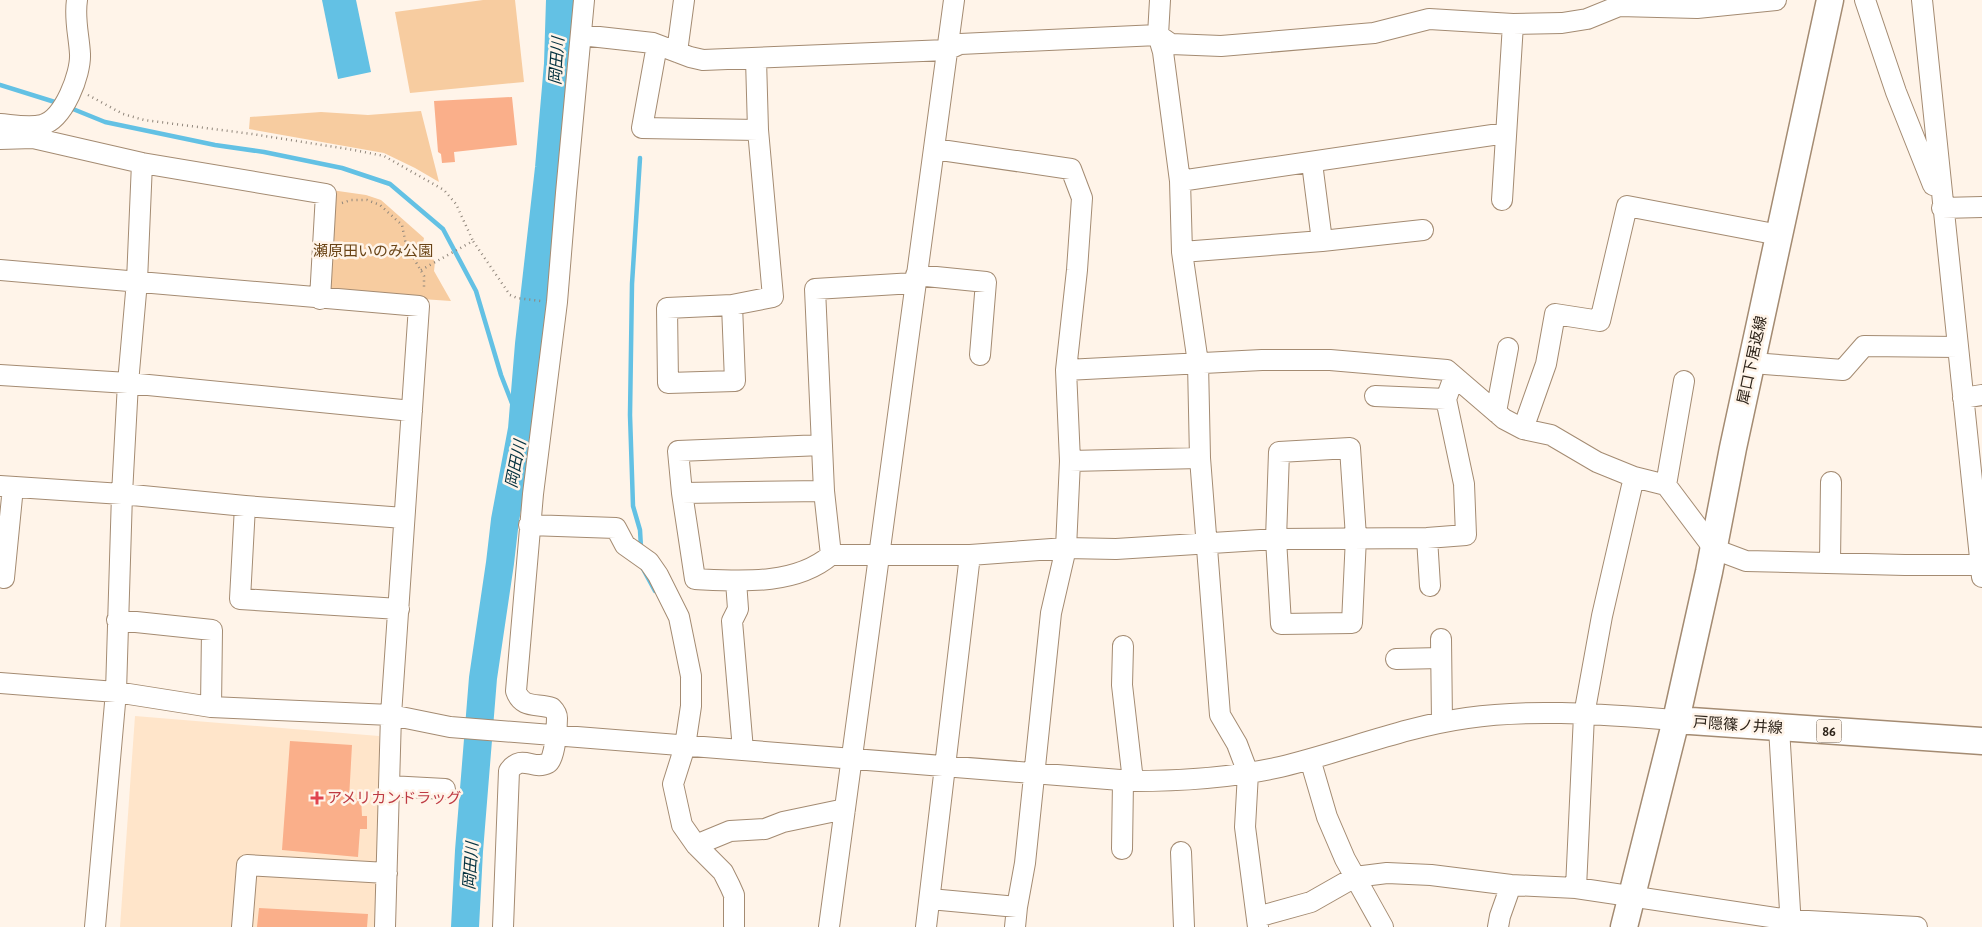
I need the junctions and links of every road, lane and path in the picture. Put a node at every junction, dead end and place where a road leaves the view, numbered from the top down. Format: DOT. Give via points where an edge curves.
graph roads {
  1 [pos="77,0"];
  2 [pos="584,0"];
  3 [pos="684,0"];
  4 [pos="954,0"];
  5 [pos="1160,0"];
  6 [pos="1776,0"];
  7 [pos="1830,0"];
  8 [pos="1866,0"];
  9 [pos="1922,0"];
  10 [pos="1698,4"];
  11 [pos="1513,24"];
  12 [pos="581,34"];
  13 [pos="1158,34"];
  14 [pos="657,45"];
  15 [pos="947,50"];
  16 [pos="677,52"];
  17 [pos="756,59"];
  18 [pos="70,91"];
  19 [pos="0,124"];
  20 [pos="758,130"];
  21 [pos="1506,133"];
  22 [pos="0,139"];
  23 [pos="934,149"];
  24 [pos="142,163"];
  25 [pos="1312,163"];
  26 [pos="1180,181"];
  27 [pos="1502,200"];
  28 [pos="326,203"];
  29 [pos="1942,208"];
  30 [pos="1982,208"];
  31 [pos="1423,230"];
  32 [pos="1779,235"];
  33 [pos="473,241"];
  34 [pos="1322,241"];
  35 [pos="1182,252"];
  36 [pos="0,270"];
  37 [pos="421,270"];
  38 [pos="915,279"];
  39 [pos="137,281"];
  40 [pos="320,298"];
  41 [pos="557,302"];
  42 [pos="732,305"];
  43 [pos="419,306"];
  44 [pos="1958,347"];
  45 [pos="1508,348"];
  46 [pos="980,355"];
  47 [pos="1198,364"];
  48 [pos="1752,364"];
  49 [pos="1066,370"];
  50 [pos="0,375"];
  51 [pos="1454,377"];
  52 [pos="1684,381"];
  53 [pos="128,383"];
  54 [pos="1375,396"];
  55 [pos="1973,396"];
  56 [pos="1446,398"];
  57 [pos="412,411"];
  58 [pos="1496,412"];
  59 [pos="1523,429"];
  60 [pos="822,445"];
  61 [pos="1200,458"];
  62 [pos="1070,461"];
  63 [pos="1634,477"];
  64 [pos="1831,482"];
  65 [pos="1666,486"];
  66 [pos="6,487"];
  67 [pos="824,491"];
  68 [pos="682,493"];
  69 [pos="122,494"];
  70 [pos="245,506"];
  71 [pos="404,518"];
  72 [pos="529,525"];
  73 [pos="1980,533"];
  74 [pos="1356,537"];
  75 [pos="1427,538"];
  76 [pos="1276,539"];
  77 [pos="1205,543"];
  78 [pos="1066,548"];
  79 [pos="1714,549"];
  80 [pos="831,554"];
  81 [pos="970,554"];
  82 [pos="878,555"];
  83 [pos="1830,563"];
  84 [pos="1981,571"];
  85 [pos="658,575"];
  86 [pos="0,577"];
  87 [pos="694,579"];
  88 [pos="736,581"];
  89 [pos="1430,586"];
  90 [pos="399,608"];
  91 [pos="117,620"];
  92 [pos="1123,646"];
  93 [pos="1396,659"];
  94 [pos="0,682"];
  95 [pos="116,692"];
  96 [pos="211,707"];
  97 [pos="1584,715"];
  98 [pos="392,716"];
  99 [pos="1676,720"];
  100 [pos="1442,722"];
  101 [pos="1779,728"];
  102 [pos="556,736"];
  103 [pos="1982,740"];
  104 [pos="686,746"];
  105 [pos="743,750"];
  106 [pos="852,759"];
  107 [pos="1310,759"];
  108 [pos="945,767"];
  109 [pos="1248,773"];
  110 [pos="1034,774"];
  111 [pos="1128,781"];
  112 [pos="389,786"];
  113 [pos="445,789"];
  114 [pos="844,809"];
  115 [pos="696,845"];
  116 [pos="1122,849"];
  117 [pos="1181,852"];
  118 [pos="386,873"];
  119 [pos="1356,877"];
  120 [pos="1511,885"];
  121 [pos="1576,888"];
  122 [pos="1631,896"];
  123 [pos="930,899"];
  124 [pos="1017,907"];
  125 [pos="1258,922"];
  126 [pos="1790,924"];
  127 [pos="95,927"];
  128 [pos="242,927"];
  129 [pos="385,927"];
  130 [pos="503,927"];
  131 [pos="734,927"];
  132 [pos="829,927"];
  133 [pos="926,927"];
  134 [pos="1015,927"];
  135 [pos="1184,927"];
  136 [pos="1383,927"];
  137 [pos="1498,927"];
  138 [pos="1624,927"];
  139 [pos="1917,927"];
  1 -- 18 [label="street" via="80,64"];
  2 -- 12 [label="street"];
  3 -- 16 [label="street"];
  4 -- 15 [label="street"];
  5 -- 13 [label="street"];
  6 -- 10 [label="street"];
  7 -- 32 [label="main road, 犀口下居返線"];
  8 -- 29 [label="street" via="1896,92"];
  9 -- 29 [label="street"];
  10 -- 11 [label="street" via="1619,6 1586,19"];
  11 -- 13 [label="street" via="1429,19 1374,33 1221,46 1172,44"];
  11 -- 21 [label="street"];
  12 -- 14 [label="street"];
  12 -- 41 [label="street"];
  13 -- 15 [label="street" via="960,44"];
  13 -- 26 [label="street"];
  14 -- 16 [label="street"];
  14 -- 20 [label="street" via="642,128"];
  15 -- 17 [label="street"];
  15 -- 23 [label="street"];
  16 -- 17 [label="street" via="703,60"];
  17 -- 20 [label="street"];
  18 -- 19 [label="street" via="49,122 30,126"];
  18 -- 33 [label="path" via="144,120 384,156 444,190 456,204"];
  20 -- 42 [label="street" via="773,297"];
  21 -- 25 [label="street"];
  21 -- 27 [label="street"];
  22 -- 24 [label="street" via="32,138"];
  23 -- 38 [label="street"];
  23 -- 49 [label="street" via="1071,168 1082,198"];
  24 -- 28 [label="street" via="326,194"];
  24 -- 39 [label="street"];
  25 -- 26 [label="street"];
  25 -- 34 [label="street"];
  26 -- 35 [label="street"];
  28 -- 37 [label="path" via="367,200 380,205 402,225 406,245"];
  28 -- 40 [label="street"];
  29 -- 30 [label="street"];
  29 -- 44 [label="street"];
  31 -- 34 [label="street"];
  32 -- 48 [label="main road, 犀口下居返線"];
  32 -- 59 [label="street" via="1627,206 1600,321 1555,314 1546,364"];
  33 -- 37 [label="path"];
  33 -- 41 [label="path" via="510,295"];
  34 -- 35 [label="street"];
  35 -- 47 [label="street"];
  36 -- 39 [label="street"];
  37 -- 43 [label="path" via="424,290"];
  38 -- 46 [label="street" via="986,282"];
  38 -- 60 [label="street" via="815,288"];
  38 -- 82 [label="street"];
  39 -- 40 [label="street"];
  39 -- 53 [label="street"];
  40 -- 43 [label="street"];
  41 -- 72 [label="street"];
  42 -- 42 [label="street" via="667,308 668,383 735,381"];
  43 -- 57 [label="street"];
  44 -- 48 [label="street" via="1864,346 1843,370"];
  44 -- 55 [label="street"];
  45 -- 58 [label="street"];
  47 -- 49 [label="street"];
  47 -- 51 [label="street" via="1330,360 1448,370"];
  47 -- 61 [label="street"];
  48 -- 79 [label="main road, 犀口下居返線"];
  49 -- 62 [label="street"];
  50 -- 53 [label="street"];
  51 -- 56 [label="street"];
  51 -- 58 [label="street"];
  52 -- 65 [label="street" via="1672,401"];
  53 -- 57 [label="street"];
  53 -- 69 [label="street"];
  54 -- 56 [label="street"];
  55 -- 73 [label="street"];
  56 -- 75 [label="street" via="1464,484 1466,535"];
  57 -- 71 [label="street"];
  58 -- 59 [label="street" via="1504,420"];
  59 -- 63 [label="street" via="1551,435 1597,462"];
  60 -- 67 [label="street"];
  60 -- 68 [label="street" via="678,452"];
  61 -- 62 [label="street"];
  61 -- 77 [label="street"];
  62 -- 78 [label="street"];
  63 -- 65 [label="street"];
  63 -- 97 [label="street" via="1602,616"];
  64 -- 83 [label="street"];
  65 -- 79 [label="street"];
  66 -- 69 [label="street"];
  66 -- 86 [label="street" via="4,578"];
  67 -- 68 [label="street"];
  67 -- 80 [label="street"];
  68 -- 87 [label="street"];
  69 -- 70 [label="street"];
  69 -- 91 [label="street"];
  70 -- 71 [label="street"];
  70 -- 90 [label="street" via="240,599"];
  71 -- 90 [label="street"];
  72 -- 85 [label="street" via="616,528 625,545 648,562"];
  72 -- 102 [label="street" via="516,691 525,703 552,708 556,712"];
  73 -- 84 [label="street"];
  74 -- 75 [label="street"];
  74 -- 76 [label="street"];
  74 -- 76 [label="street" via="1352,623 1281,624"];
  74 -- 76 [label="street" via="1350,448 1279,452"];
  75 -- 89 [label="street"];
  76 -- 77 [label="street"];
  77 -- 78 [label="street" via="1116,549"];
  77 -- 109 [label="street" via="1220,715"];
  78 -- 81 [label="street"];
  78 -- 110 [label="street" via="1051,613"];
  79 -- 83 [label="street" via="1746,561"];
  79 -- 99 [label="main road, 犀口下居返線"];
  80 -- 82 [label="street"];
  80 -- 88 [label="street" via="823,562 805,570 777,578"];
  81 -- 82 [label="street"];
  81 -- 108 [label="street"];
  82 -- 106 [label="street"];
  83 -- 84 [label="street"];
  85 -- 87 [label="street"];
  85 -- 104 [label="street" via="679,618 691,676"];
  87 -- 88 [label="street"];
  88 -- 105 [label="street" via="738,609 732,621"];
  90 -- 98 [label="street"];
  91 -- 95 [label="street"];
  91 -- 96 [label="street" via="212,630"];
  92 -- 111 [label="street"];
  93 -- 100 [label="street" via="1441,648"];
  94 -- 95 [label="street"];
  95 -- 96 [label="street"];
  95 -- 127 [label="street"];
  96 -- 98 [label="street"];
  97 -- 99 [label="street"];
  97 -- 100 [label="street" via="1494,715"];
  97 -- 121 [label="street"];
  98 -- 102 [label="street" via="450,728"];
  98 -- 112 [label="street"];
  99 -- 101 [label="main road, 戸隠篠ノ井線 / 86"];
  99 -- 122 [label="main road, 戸隠篠ノ井線"];
  100 -- 107 [label="street"];
  101 -- 103 [label="main road, 戸隠篠ノ井線 / 86"];
  101 -- 126 [label="street"];
  102 -- 104 [label="street"];
  102 -- 130 [label="street" via="548,763 519,762 509,772"];
  104 -- 105 [label="street"];
  104 -- 115 [label="street" via="673,784 682,826"];
  105 -- 106 [label="street"];
  106 -- 108 [label="street"];
  106 -- 114 [label="street"];
  107 -- 109 [label="street"];
  107 -- 119 [label="street" via="1327,817"];
  108 -- 110 [label="street"];
  108 -- 123 [label="street"];
  109 -- 111 [label="street" via="1204,779"];
  109 -- 125 [label="street" via="1244,828"];
  110 -- 111 [label="street"];
  110 -- 124 [label="street"];
  111 -- 116 [label="street"];
  112 -- 113 [label="street"];
  112 -- 118 [label="street"];
  114 -- 115 [label="street" via="765,828 730,830"];
  114 -- 132 [label="street"];
  115 -- 131 [label="street" via="723,872 730,886 734,895"];
  117 -- 135 [label="street"];
  118 -- 128 [label="street" via="248,865"];
  118 -- 129 [label="street"];
  119 -- 120 [label="street" via="1387,873 1431,875"];
  119 -- 125 [label="street" via="1311,902"];
  119 -- 136 [label="street"];
  120 -- 121 [label="street"];
  120 -- 137 [label="street"];
  121 -- 122 [label="street"];
  122 -- 126 [label="street"];
  122 -- 138 [label="main road, 戸隠篠ノ井線"];
  123 -- 124 [label="street"];
  123 -- 133 [label="street"];
  124 -- 134 [label="street"];
  126 -- 139 [label="street"];
}
